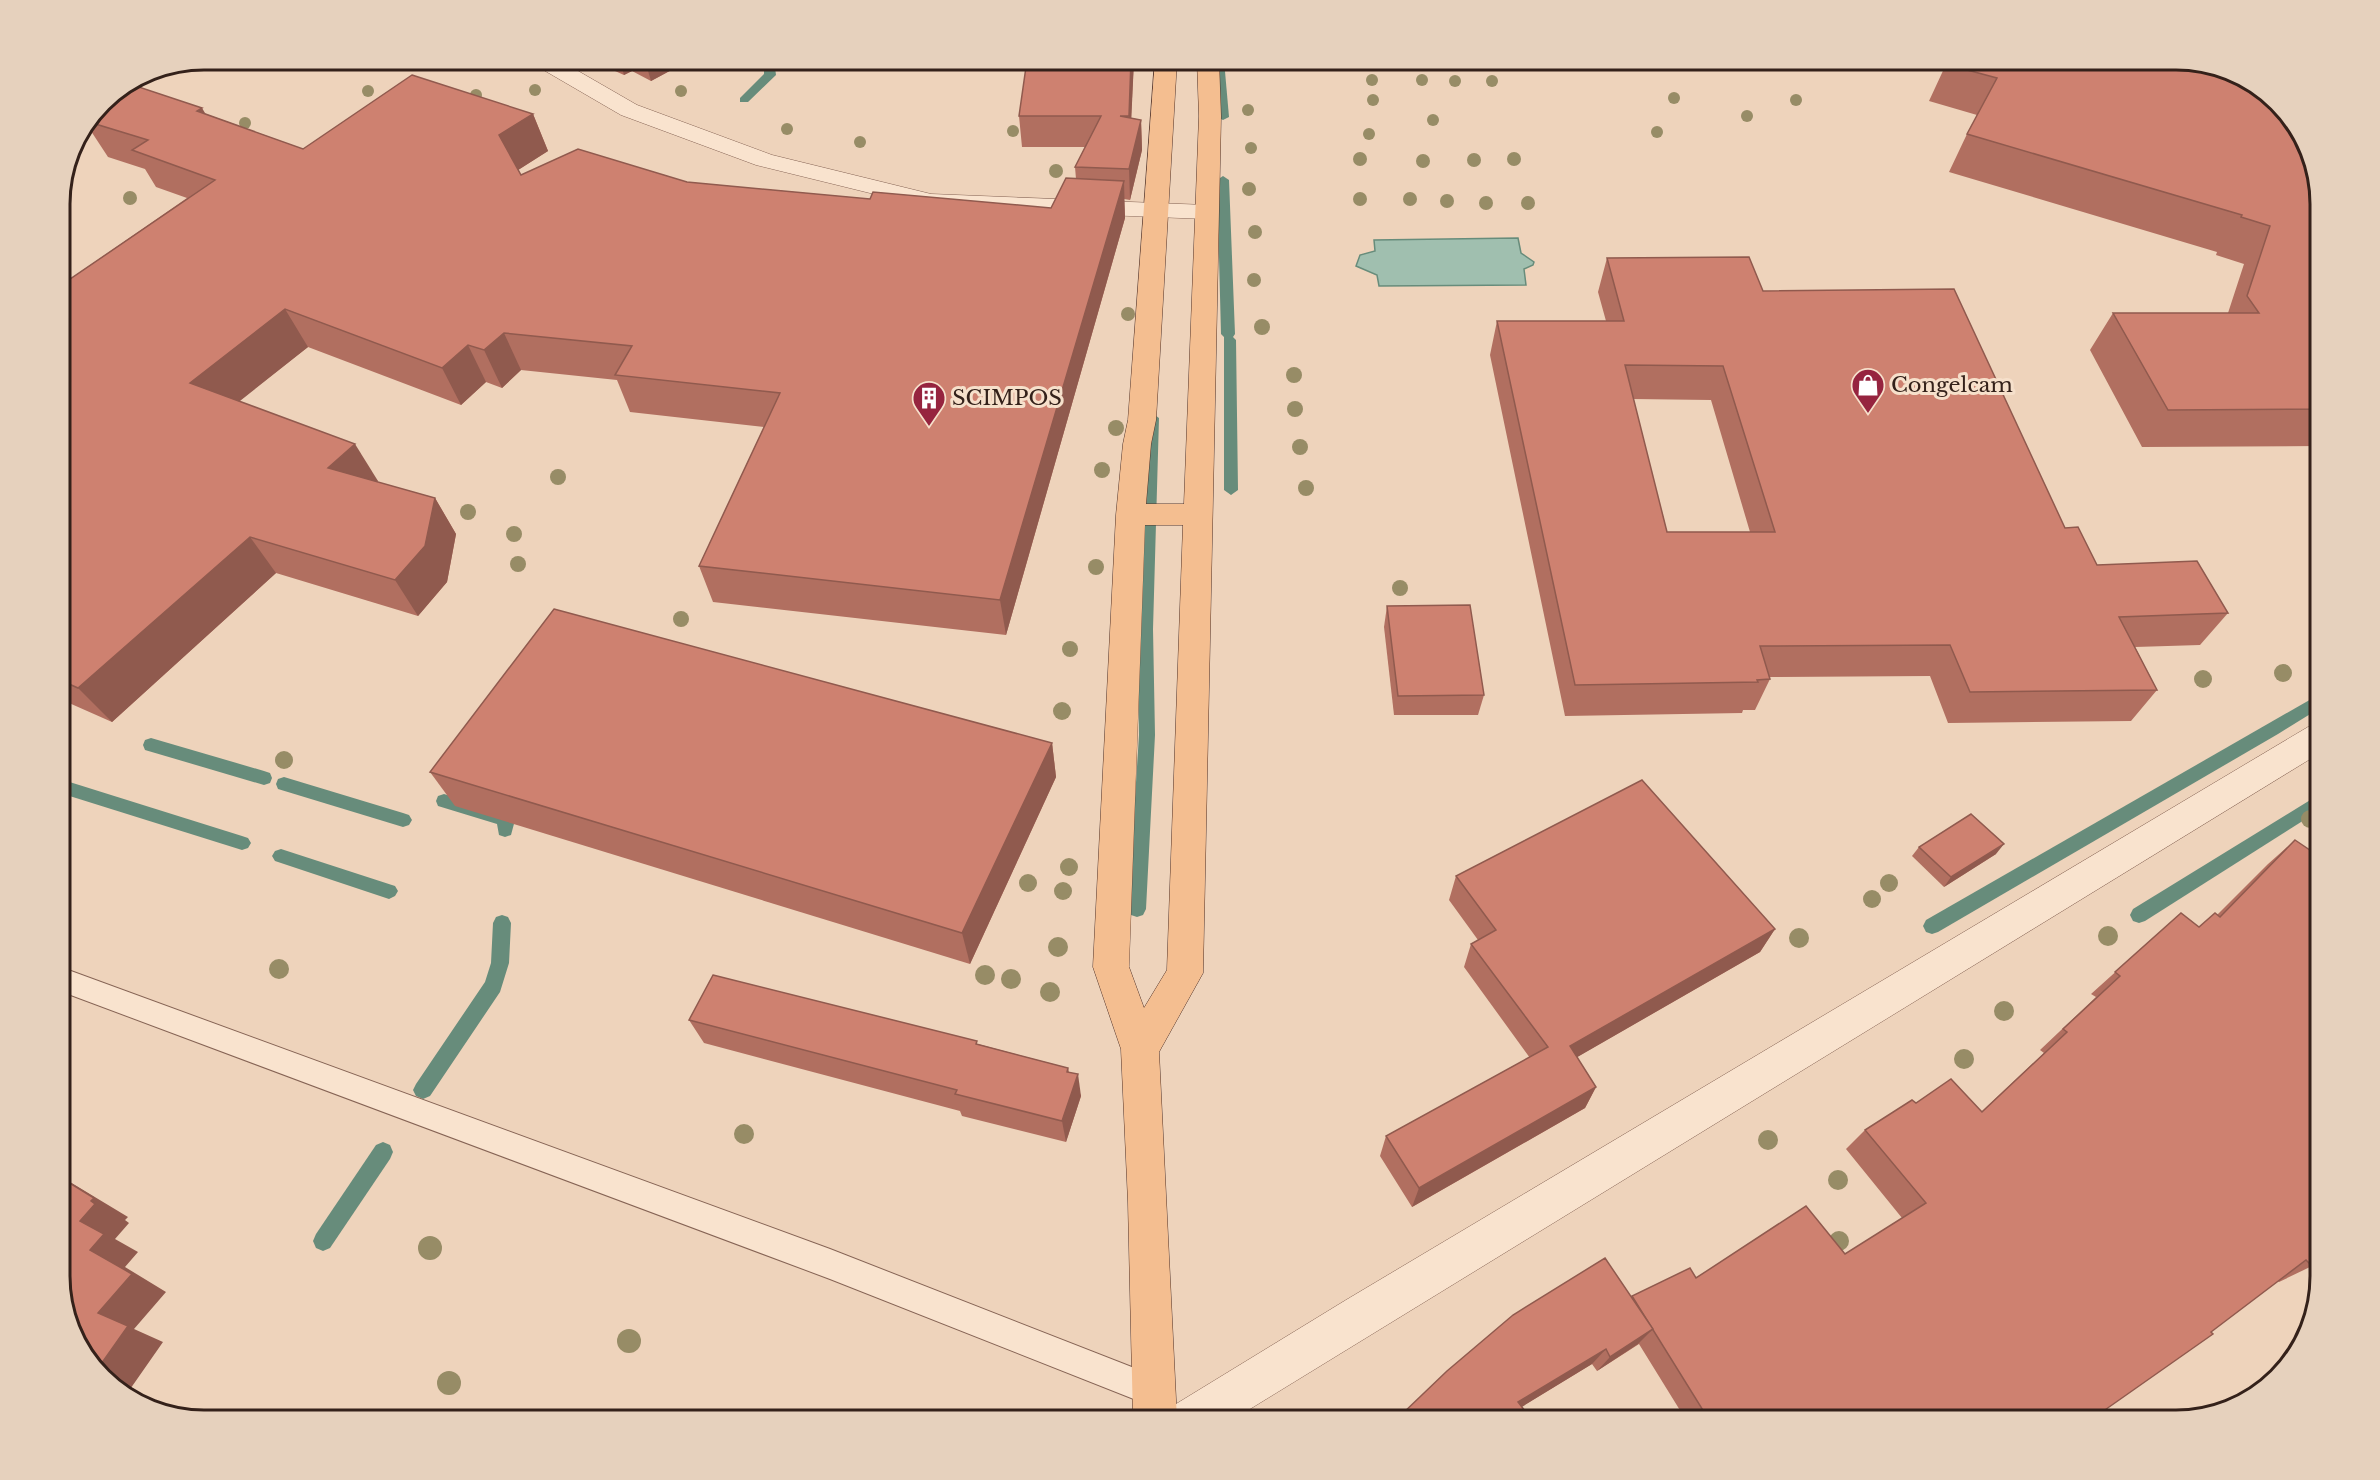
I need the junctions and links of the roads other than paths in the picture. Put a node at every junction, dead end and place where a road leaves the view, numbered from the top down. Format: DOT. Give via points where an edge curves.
graph roads {
  1 [pos="1208,70"];
  2 [pos="562,71"];
  3 [pos="1166,71"];
  4 [pos="1157,210"];
  5 [pos="1206,212"];
  6 [pos="1199,514"];
  7 [pos="1131,515"];
  8 [pos="2310,742"];
  9 [pos="71,983"];
  10 [pos="1140,1050"];
  11 [pos="1154,1406"];
  12 [pos="1207,1410"];
  1 -- 5 [label="main road"];
  2 -- 4 [label="street" via="629,110 764,160 931,201"];
  3 -- 4 [label="main road"];
  4 -- 5 [label="street"];
  4 -- 7 [label="main road"];
  5 -- 6 [label="main road"];
  6 -- 7 [label="main road"];
  6 -- 10 [label="main road" via="1185,974"];
  7 -- 10 [label="main road" via="1111,968"];
  8 -- 12 [label="street"];
  9 -- 11 [label="lane" via="830,1264"];
  10 -- 11 [label="main road"];
}
